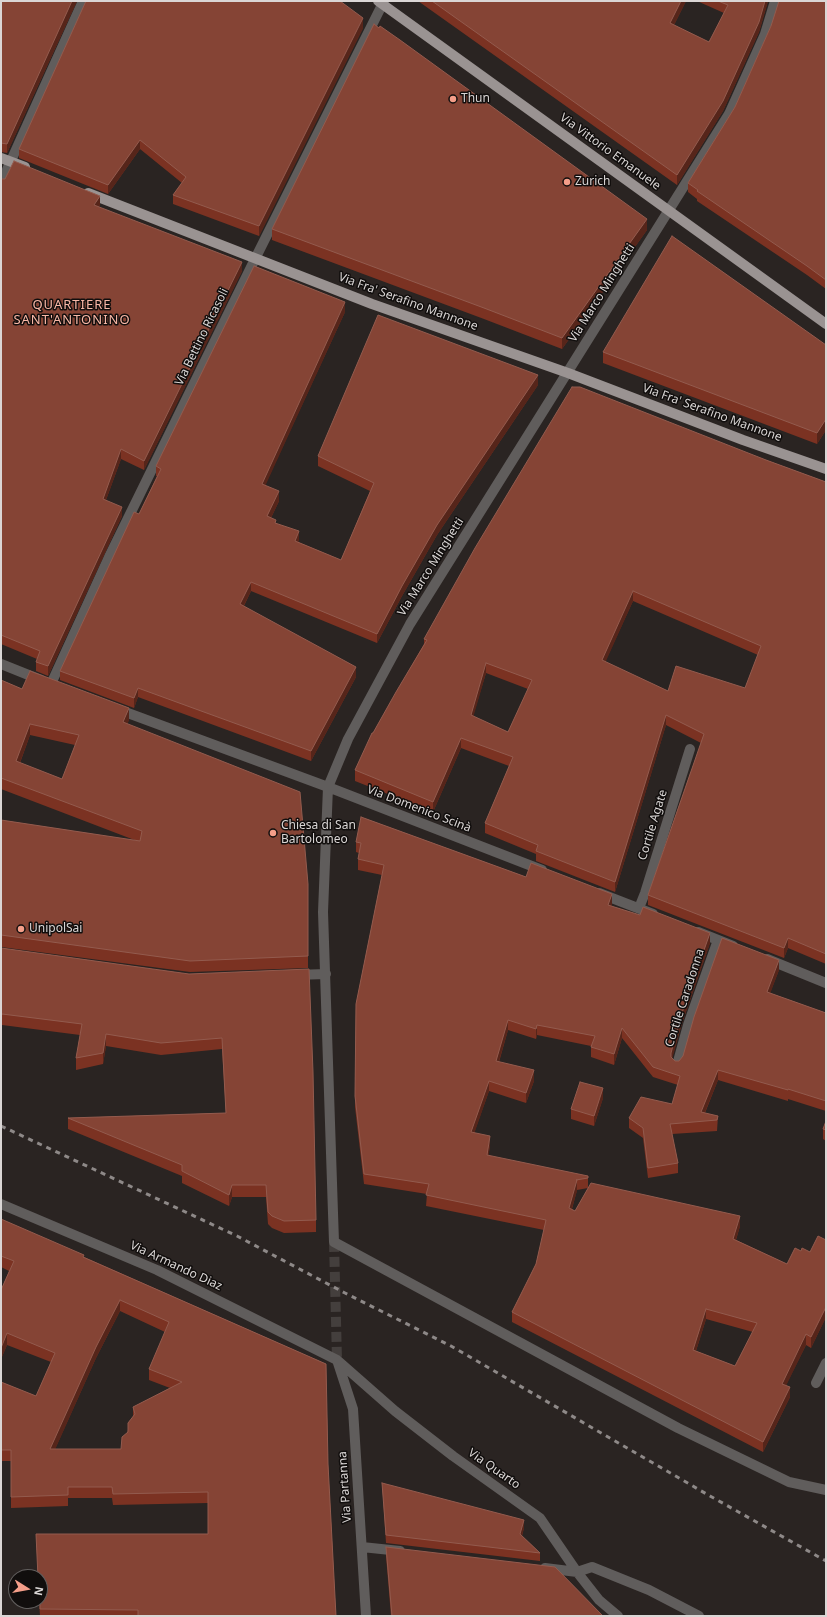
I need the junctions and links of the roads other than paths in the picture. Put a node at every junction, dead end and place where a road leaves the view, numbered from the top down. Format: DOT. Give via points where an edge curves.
graph roads {
  1 [pos="83,1"];
  2 [pos="775,1"];
  3 [pos="381,2"];
  4 [pos="1,158"];
  5 [pos="11,161"];
  6 [pos="33,170"];
  7 [pos="1,184"];
  8 [pos="77,189"];
  9 [pos="669,210"];
  10 [pos="254,259"];
  11 [pos="826,324"];
  12 [pos="568,373"];
  13 [pos="826,469"];
  14 [pos="1,664"];
  15 [pos="111,706"];
  16 [pos="690,749"];
  17 [pos="328,787"];
  18 [pos="550,874"];
  19 [pos="587,888"];
  20 [pos="639,908"];
  21 [pos="660,917"];
  22 [pos="689,928"];
  23 [pos="718,940"];
  24 [pos="739,948"];
  25 [pos="761,956"];
  26 [pos="326,974"];
  27 [pos="286,975"];
  28 [pos="826,983"];
  29 [pos="677,1065"];
  30 [pos="1,1204"];
  31 [pos="337,1360"];
  32 [pos="826,1363"];
  33 [pos="816,1383"];
  34 [pos="826,1490"];
  35 [pos="362,1547"];
  36 [pos="408,1552"];
  37 [pos="538,1567"];
  38 [pos="577,1572"];
  39 [pos="366,1616"];
  40 [pos="618,1616"];
  41 [pos="698,1616"];
  1 -- 5 [label="street"];
  2 -- 9 [label="street, Via Marco Minghetti" via="765,34 729,114"];
  3 -- 9 [label="main road, Via Vittorio Emanuele"];
  3 -- 10 [label="street, Via Bettino Ricasoli"];
  4 -- 5 [label="main road"];
  5 -- 6 [label="main road"];
  5 -- 7 [label="street"];
  8 -- 10 [label="main road, Via Fra' Serafino Mannone"];
  9 -- 11 [label="main road, Via Vittorio Emanuele"];
  9 -- 12 [label="street, Via Marco Minghetti"];
  10 -- 12 [label="main road, Via Fra' Serafino Mannone" via="372,304"];
  10 -- 14 [label="street, Via Bettino Ricasoli" via="109,557 54,686"];
  12 -- 13 [label="main road, Via Fra' Serafino Mannone"];
  12 -- 17 [label="street, Via Marco Minghetti" via="410,624 348,739"];
  15 -- 17 [label="street, Via Domenico Scinà"];
  16 -- 20 [label="street, Cortile Agate"];
  17 -- 18 [label="street, Via Domenico Scinà"];
  17 -- 26 [label="street, Via Marco Minghetti" via="323,912"];
  19 -- 20 [label="street"];
  20 -- 21 [label="street"];
  22 -- 23 [label="street"];
  23 -- 24 [label="street"];
  23 -- 29 [label="street, Cortile Caradonna" via="688,1025"];
  25 -- 28 [label="street"];
  26 -- 27 [label="street"];
  26 -- 34 [label="street, Via Marco Minghetti" via="334,1242 678,1428 789,1482"];
  30 -- 31 [label="street, Via Armando Diaz" via="157,1270"];
  31 -- 35 [label="street, Via Partanna" via="353,1410"];
  31 -- 38 [label="street, Via Quarto" via="453,1456 540,1518"];
  32 -- 33 [label="street"];
  35 -- 36 [label="street"];
  35 -- 39 [label="street, Via Partanna"];
  37 -- 38 [label="street"];
  38 -- 40 [label="street, Via Quarto" via="599,1600"];
  38 -- 41 [label="street" via="592,1567 649,1590"];
}
